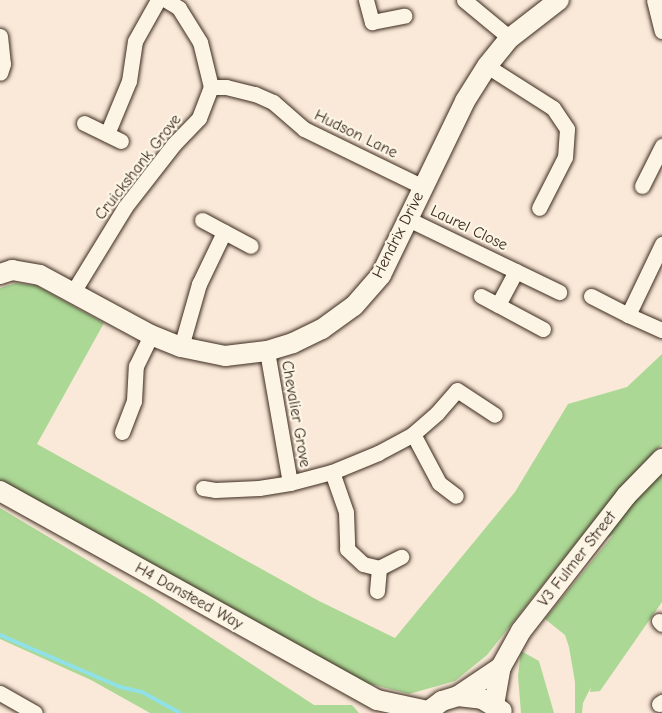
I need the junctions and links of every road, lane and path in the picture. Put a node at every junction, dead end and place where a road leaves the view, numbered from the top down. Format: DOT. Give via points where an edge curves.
graph roads {
  1 [pos="158,0"];
  2 [pos="166,0"];
  3 [pos="366,0"];
  4 [pos="464,0"];
  5 [pos="559,0"];
  6 [pos="654,0"];
  7 [pos="404,16"];
  8 [pos="662,31"];
  9 [pos="0,36"];
  10 [pos="510,38"];
  11 [pos="487,66"];
  12 [pos="0,73"];
  13 [pos="211,87"];
  14 [pos="84,123"];
  15 [pos="107,134"];
  16 [pos="121,141"];
  17 [pos="662,146"];
  18 [pos="656,172"];
  19 [pos="642,186"];
  20 [pos="423,187"];
  21 [pos="539,208"];
  22 [pos="408,219"];
  23 [pos="202,220"];
  24 [pos="224,232"];
  25 [pos="662,243"];
  26 [pos="251,246"];
  27 [pos="516,271"];
  28 [pos="0,274"];
  29 [pos="74,292"];
  30 [pos="559,292"];
  31 [pos="481,296"];
  32 [pos="591,296"];
  33 [pos="498,305"];
  34 [pos="628,315"];
  35 [pos="543,329"];
  36 [pos="662,330"];
  37 [pos="151,335"];
  38 [pos="181,347"];
  39 [pos="267,351"];
  40 [pos="495,415"];
  41 [pos="122,432"];
  42 [pos="412,434"];
  43 [pos="662,459"];
  44 [pos="332,472"];
  45 [pos="290,483"];
  46 [pos="203,488"];
  47 [pos="0,491"];
  48 [pos="456,496"];
  49 [pos="401,557"];
  50 [pos="379,568"];
  51 [pos="377,591"];
  52 [pos="501,667"];
  53 [pos="0,693"];
  54 [pos="458,696"];
  55 [pos="382,707"];
  56 [pos="498,709"];
  57 [pos="427,712"];
  58 [pos="35,713"];
  1 -- 15 [label="street" via="135,41 129,81"];
  2 -- 13 [label="street" via="179,8 200,42"];
  3 -- 7 [label="street" via="372,22"];
  4 -- 10 [label="street"];
  5 -- 10 [label="street, Hendrix Drive"];
  6 -- 8 [label="street"];
  9 -- 12 [label="street"];
  10 -- 11 [label="street, Hendrix Drive"];
  11 -- 20 [label="street, Hendrix Drive" via="465,101"];
  11 -- 21 [label="street" via="554,108 567,129 565,157"];
  13 -- 20 [label="street, Hudson Lane" via="255,94 273,102 304,129"];
  13 -- 29 [label="street, Cruickshank Grove" via="199,118 125,207"];
  14 -- 15 [label="street"];
  15 -- 16 [label="street"];
  17 -- 18 [label="street"];
  18 -- 19 [label="street"];
  20 -- 22 [label="street, Hendrix Drive"];
  22 -- 27 [label="street, Laurel Close"];
  22 -- 39 [label="street, Hendrix Drive" via="381,275 354,306 322,329"];
  23 -- 24 [label="street"];
  24 -- 26 [label="street"];
  24 -- 38 [label="street" via="199,284"];
  25 -- 34 [label="street"];
  27 -- 30 [label="street, Laurel Close"];
  27 -- 33 [label="street, Laurel Close"];
  28 -- 29 [label="street, Hendrix Drive" via="12,270 40,275"];
  29 -- 37 [label="street, Hendrix Drive"];
  31 -- 33 [label="street"];
  32 -- 34 [label="street"];
  33 -- 35 [label="street"];
  34 -- 36 [label="street"];
  37 -- 38 [label="street, Hendrix Drive"];
  37 -- 41 [label="street" via="136,366 134,402"];
  38 -- 39 [label="street, Hendrix Drive" via="225,356"];
  39 -- 45 [label="street, Chevalier Grove"];
  40 -- 42 [label="street, Chevalier Grove" via="456,390 437,414"];
  42 -- 44 [label="street, Chevalier Grove"];
  42 -- 48 [label="street" via="439,483"];
  43 -- 52 [label="street, V3 Fulmer Street" via="626,496 546,598"];
  44 -- 45 [label="street, Chevalier Grove"];
  44 -- 50 [label="street, Chevalier Grove" via="346,512 347,549 363,564"];
  45 -- 46 [label="street, Chevalier Grove" via="259,488"];
  47 -- 55 [label="street, H4 Dansteed Way"];
  49 -- 50 [label="street"];
  50 -- 51 [label="street"];
  52 -- 54 [label="street, V3 Fulmer Street"];
  52 -- 56 [label="street, V3 Fulmer Street"];
  53 -- 58 [label="street"];
  54 -- 56 [label="street" via="476,697"];
  54 -- 57 [label="street, V3 Fulmer Street"];
  55 -- 57 [label="street, H4 Dansteed Way"];
}
